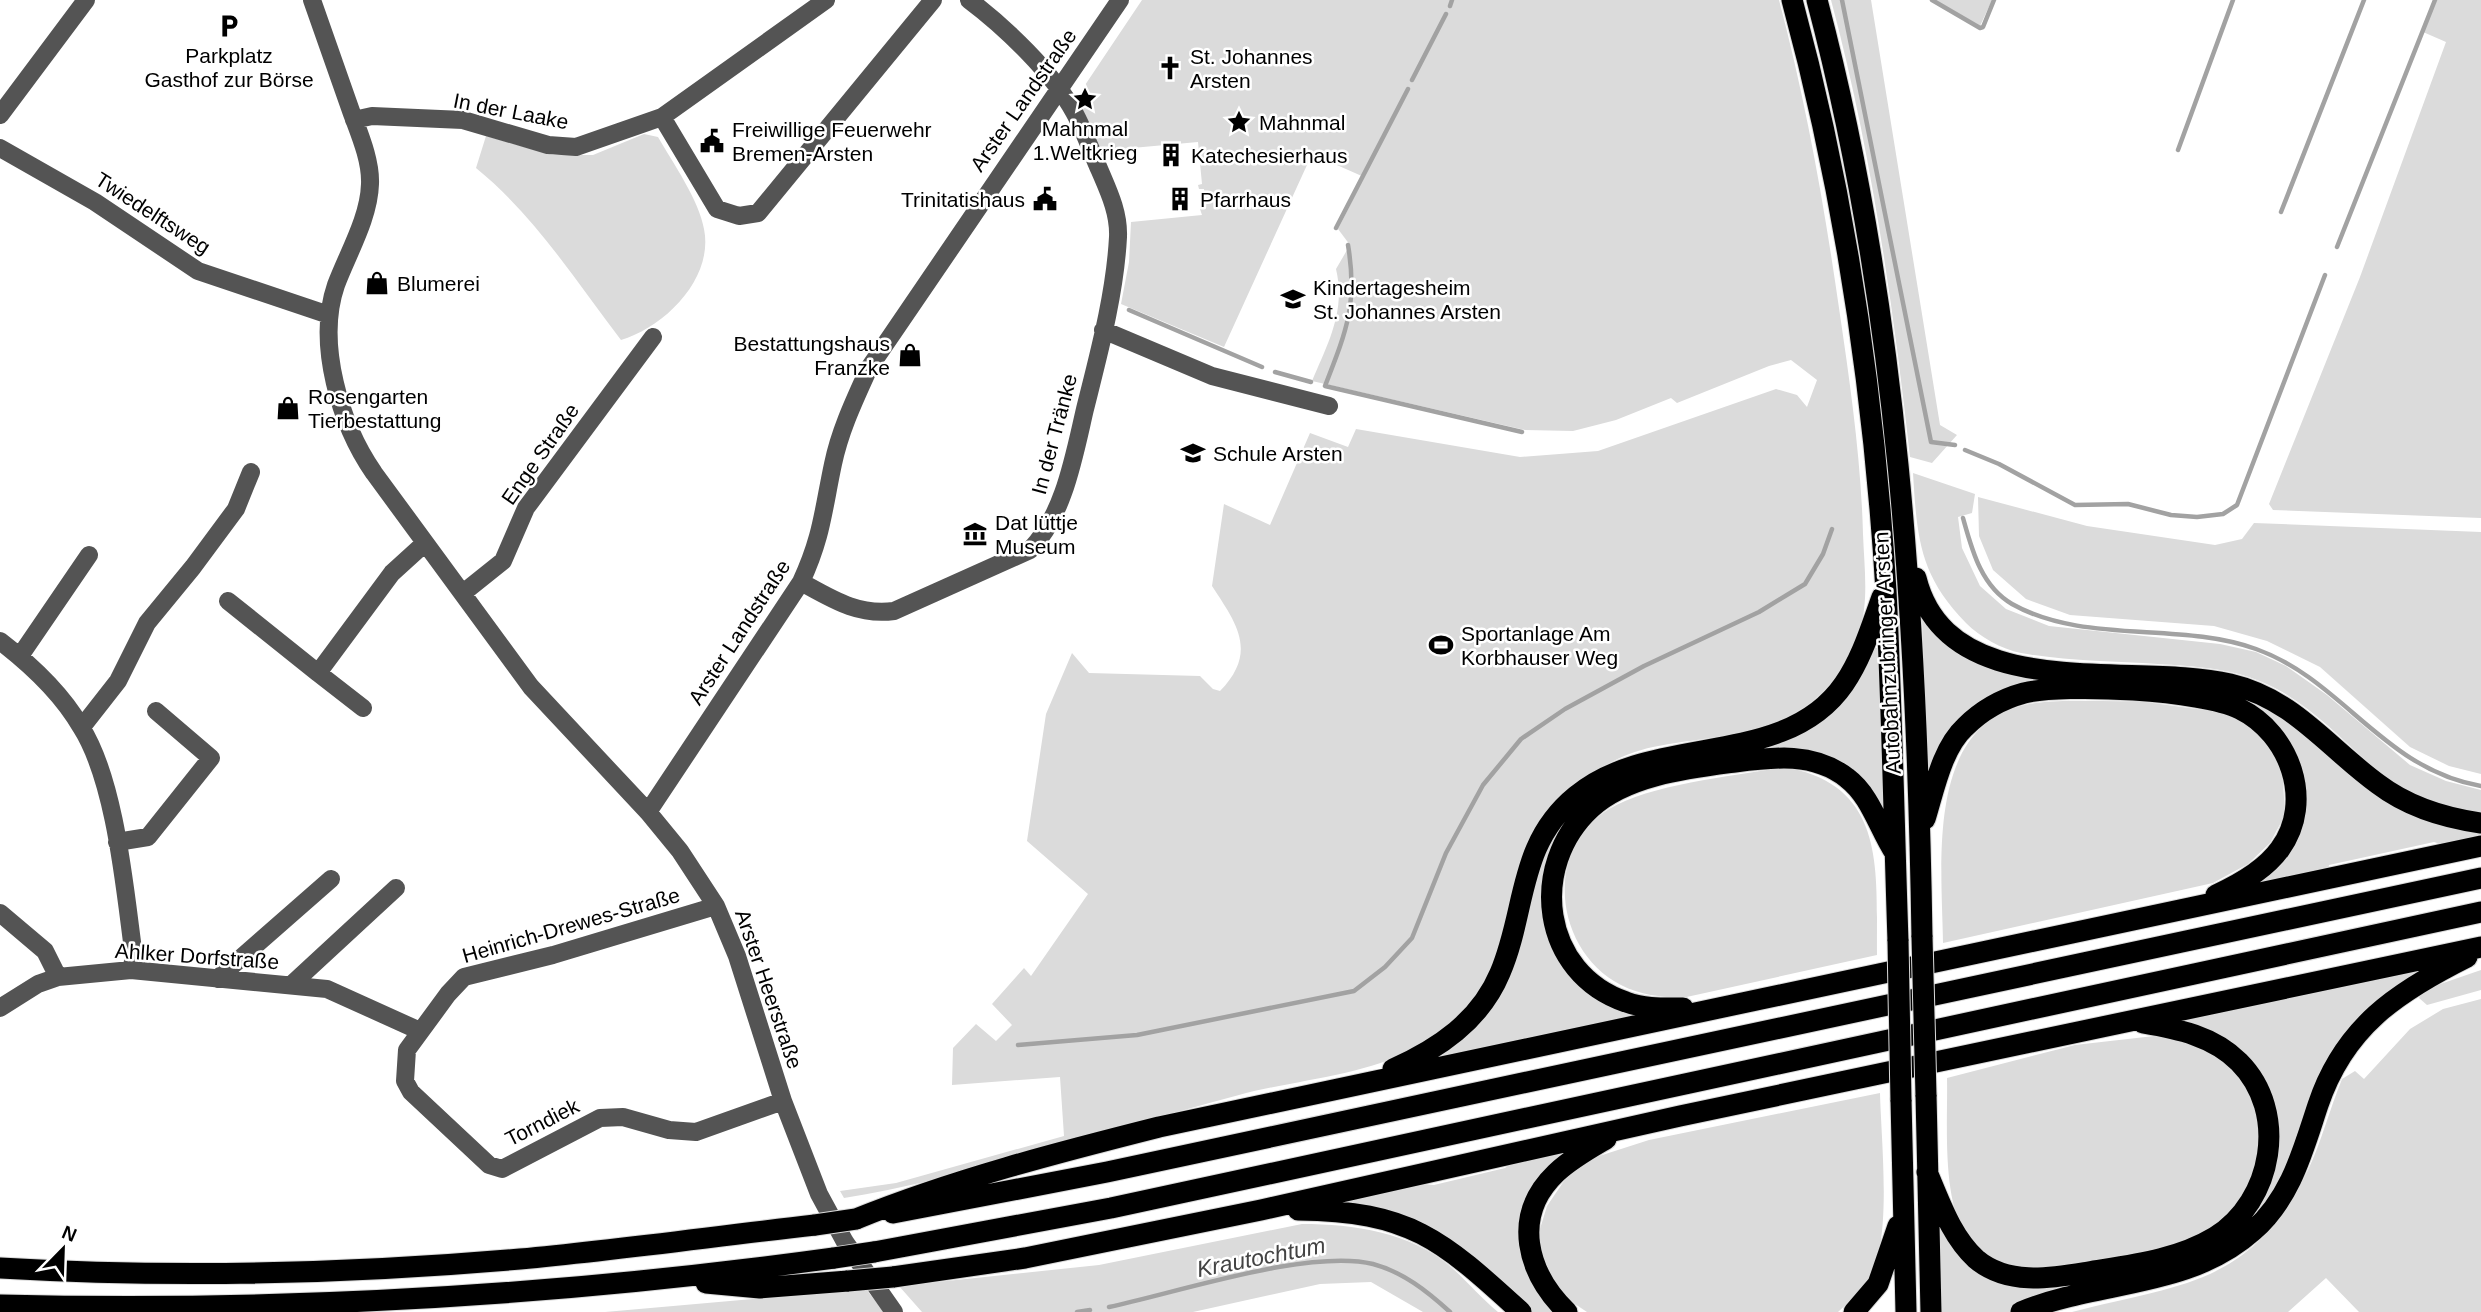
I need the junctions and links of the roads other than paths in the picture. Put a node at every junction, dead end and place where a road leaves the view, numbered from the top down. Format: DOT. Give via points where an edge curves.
graph roads {
  1 [pos="86,0"];
  2 [pos="313,0"];
  3 [pos="826,0"];
  4 [pos="933,0"];
  5 [pos="969,0"];
  6 [pos="1120,0"];
  7 [pos="1792,0"];
  8 [pos="1817,0"];
  9 [pos="1058,87"];
  10 [pos="0,115"];
  11 [pos="662,117"];
  12 [pos="354,120"];
  13 [pos="0,148"];
  14 [pos="329,315"];
  15 [pos="1104,330"];
  16 [pos="653,337"];
  17 [pos="1329,406"];
  18 [pos="251,472"];
  19 [pos="1906,542"];
  20 [pos="425,543"];
  21 [pos="89,555"];
  22 [pos="800,582"];
  23 [pos="1886,589"];
  24 [pos="463,593"];
  25 [pos="228,601"];
  26 [pos="0,641"];
  27 [pos="20,656"];
  28 [pos="318,673"];
  29 [pos="363,708"];
  30 [pos="156,711"];
  31 [pos="82,727"];
  32 [pos="648,812"];
  33 [pos="2481,823"];
  34 [pos="1919,837"];
  35 [pos="117,842"];
  36 [pos="2481,846"];
  37 [pos="1895,854"];
  38 [pos="331,878"];
  39 [pos="2481,878"];
  40 [pos="396,888"];
  41 [pos="716,906"];
  42 [pos="2192,908"];
  43 [pos="2481,912"];
  44 [pos="0,913"];
  45 [pos="2481,949"];
  46 [pos="131,970"];
  47 [pos="58,977"];
  48 [pos="217,979"];
  49 [pos="290,985"];
  50 [pos="1731,1007"];
  51 [pos="0,1008"];
  52 [pos="2131,1021"];
  53 [pos="420,1031"];
  54 [pos="1356,1086"];
  55 [pos="783,1101"];
  56 [pos="1623,1129"];
  57 [pos="1927,1172"];
  58 [pos="1904,1204"];
  59 [pos="1261,1210"];
  60 [pos="856,1219"];
  61 [pos="0,1268"];
  62 [pos="680,1279"];
  63 [pos="0,1305"];
  64 [pos="894,1312"];
  65 [pos="1521,1312"];
  66 [pos="1567,1312"];
  67 [pos="1854,1312"];
  68 [pos="1906,1312"];
  69 [pos="1931,1312"];
  70 [pos="2021,1312"];
  1 -- 10 [label="street"];
  2 -- 12 [label="street, Arster Heerstraße"];
  3 -- 11 [label="street, In der Laake"];
  4 -- 11 [label="street" via="758,212 750,216 717,209"];
  5 -- 9 [label="street, In der Tränke"];
  6 -- 9 [label="street, Arster Landstraße"];
  7 -- 23 [label="highway, Autobahnzubringer Arsten" via="1848,262"];
  8 -- 19 [label="highway, Autobahnzubringer Arsten" via="1866,220 1900,463"];
  9 -- 15 [label="street, In der Tränke" via="1074,111 1115,206 1118,235"];
  9 -- 22 [label="street, Arster Landstraße" via="869,368 847,417 816,551"];
  11 -- 12 [label="street, In der Laake" via="576,147 548,145 463,120"];
  12 -- 14 [label="street, Arster Heerstraße" via="370,183"];
  13 -- 14 [label="street, Twiedelftsweg" via="95,202 198,271"];
  14 -- 20 [label="street, Arster Heerstraße" via="335,379 345,421 358,449"];
  15 -- 17 [label="street" via="1212,376"];
  15 -- 22 [label="street, In der Tränke" via="1055,515 1046,534 1030,550 878,614 838,602"];
  16 -- 24 [label="street, Enge Straße" via="526,508 503,561"];
  18 -- 31 [label="street" via="236,509 147,623 118,681"];
  19 -- 33 [label="highway" via="1926,604 1952,636 1971,650 2020,667 2197,678 2259,692 2284,705 2358,769 2401,799 2448,817"];
  19 -- 34 [label="highway, Autobahnzubringer Arsten"];
  20 -- 24 [label="street, Arster Heerstraße"];
  20 -- 28 [label="street" via="392,573"];
  21 -- 27 [label="street"];
  22 -- 32 [label="street, Arster Landstraße"];
  23 -- 37 [label="highway, Autobahnzubringer Arsten"];
  23 -- 54 [label="highway" via="1844,685 1812,716 1760,739 1621,769 1575,796 1532,854 1500,974 1482,1004 1433,1050"];
  24 -- 32 [label="street, Arster Heerstraße" via="531,687"];
  25 -- 28 [label="street"];
  26 -- 27 [label="street"];
  27 -- 31 [label="street"];
  28 -- 29 [label="street"];
  30 -- 35 [label="street" via="218,763 148,837"];
  31 -- 35 [label="street" via="103,781"];
  32 -- 41 [label="street, Arster Heerstraße"];
  34 -- 42 [label="highway" via="1945,757 1962,728 1990,707 2024,693 2057,688 2177,694 2218,701 2260,721 2274,736 2293,771 2295,805 2289,833 2267,863"];
  34 -- 57 [label="highway, Autobahnzubringer Arsten, bridge"];
  35 -- 46 [label="street" via="134,957"];
  36 -- 42 [label="highway"];
  37 -- 50 [label="highway" via="1863,793 1848,778 1807,758 1756,759 1650,778 1592,807 1557,854 1550,887 1551,914 1576,967 1604,992 1646,1008"];
  37 -- 58 [label="highway, Autobahnzubringer Arsten, bridge"];
  38 -- 48 [label="street"];
  39 -- 60 [label="highway" via="1120,1169"];
  40 -- 49 [label="street, Ahlker Dorfstraße"];
  41 -- 53 [label="street, Heinrich-Drewes-Straße" via="566,952 464,977"];
  41 -- 55 [label="street, Arster Heerstraße" via="734,947"];
  42 -- 50 [label="highway"];
  43 -- 62 [label="highway, bridge" via="1111,1208 874,1252"];
  44 -- 47 [label="street" via="45,951"];
  45 -- 52 [label="highway"];
  45 -- 70 [label="highway" via="2424,978 2368,1020 2345,1049 2319,1102 2301,1160 2283,1194 2254,1230 2209,1263 2052,1299"];
  46 -- 47 [label="street, Ahlker Dorfstraße"];
  46 -- 48 [label="street, Ahlker Dorfstraße"];
  47 -- 51 [label="street, Ahlker Dorfstraße"];
  48 -- 49 [label="street, Ahlker Dorfstraße"];
  49 -- 53 [label="street, Ahlker Dorfstraße" via="327,989"];
  50 -- 54 [label="highway"];
  52 -- 56 [label="highway"];
  52 -- 57 [label="highway" via="2187,1031 2219,1046 2257,1084 2267,1118 2266,1168 2256,1196 2237,1220 2215,1237 2176,1255 2132,1265 2040,1280 2004,1274 1978,1260 1961,1242"];
  53 -- 55 [label="street, Torndiek" via="407,1050 404,1066 411,1092 489,1165 502,1168 600,1118 623,1117 696,1132"];
  54 -- 60 [label="highway" via="1159,1127 998,1168"];
  55 -- 64 [label="street, Arster Heerstraße" via="819,1194"];
  56 -- 59 [label="highway"];
  56 -- 66 [label="highway" via="1556,1174 1537,1200 1530,1223 1534,1269"];
  57 -- 69 [label="highway, Autobahnzubringer Arsten"];
  58 -- 67 [label="highway" via="1878,1284"];
  58 -- 68 [label="highway, Autobahnzubringer Arsten"];
  59 -- 62 [label="highway, bridge" via="1012,1260 893,1277 760,1288"];
  59 -- 65 [label="highway" via="1343,1210 1408,1226 1462,1259"];
  60 -- 61 [label="highway, bridge" via="519,1259 342,1270 187,1273"];
  62 -- 63 [label="highway" via="520,1296 343,1307 201,1310"];
}
